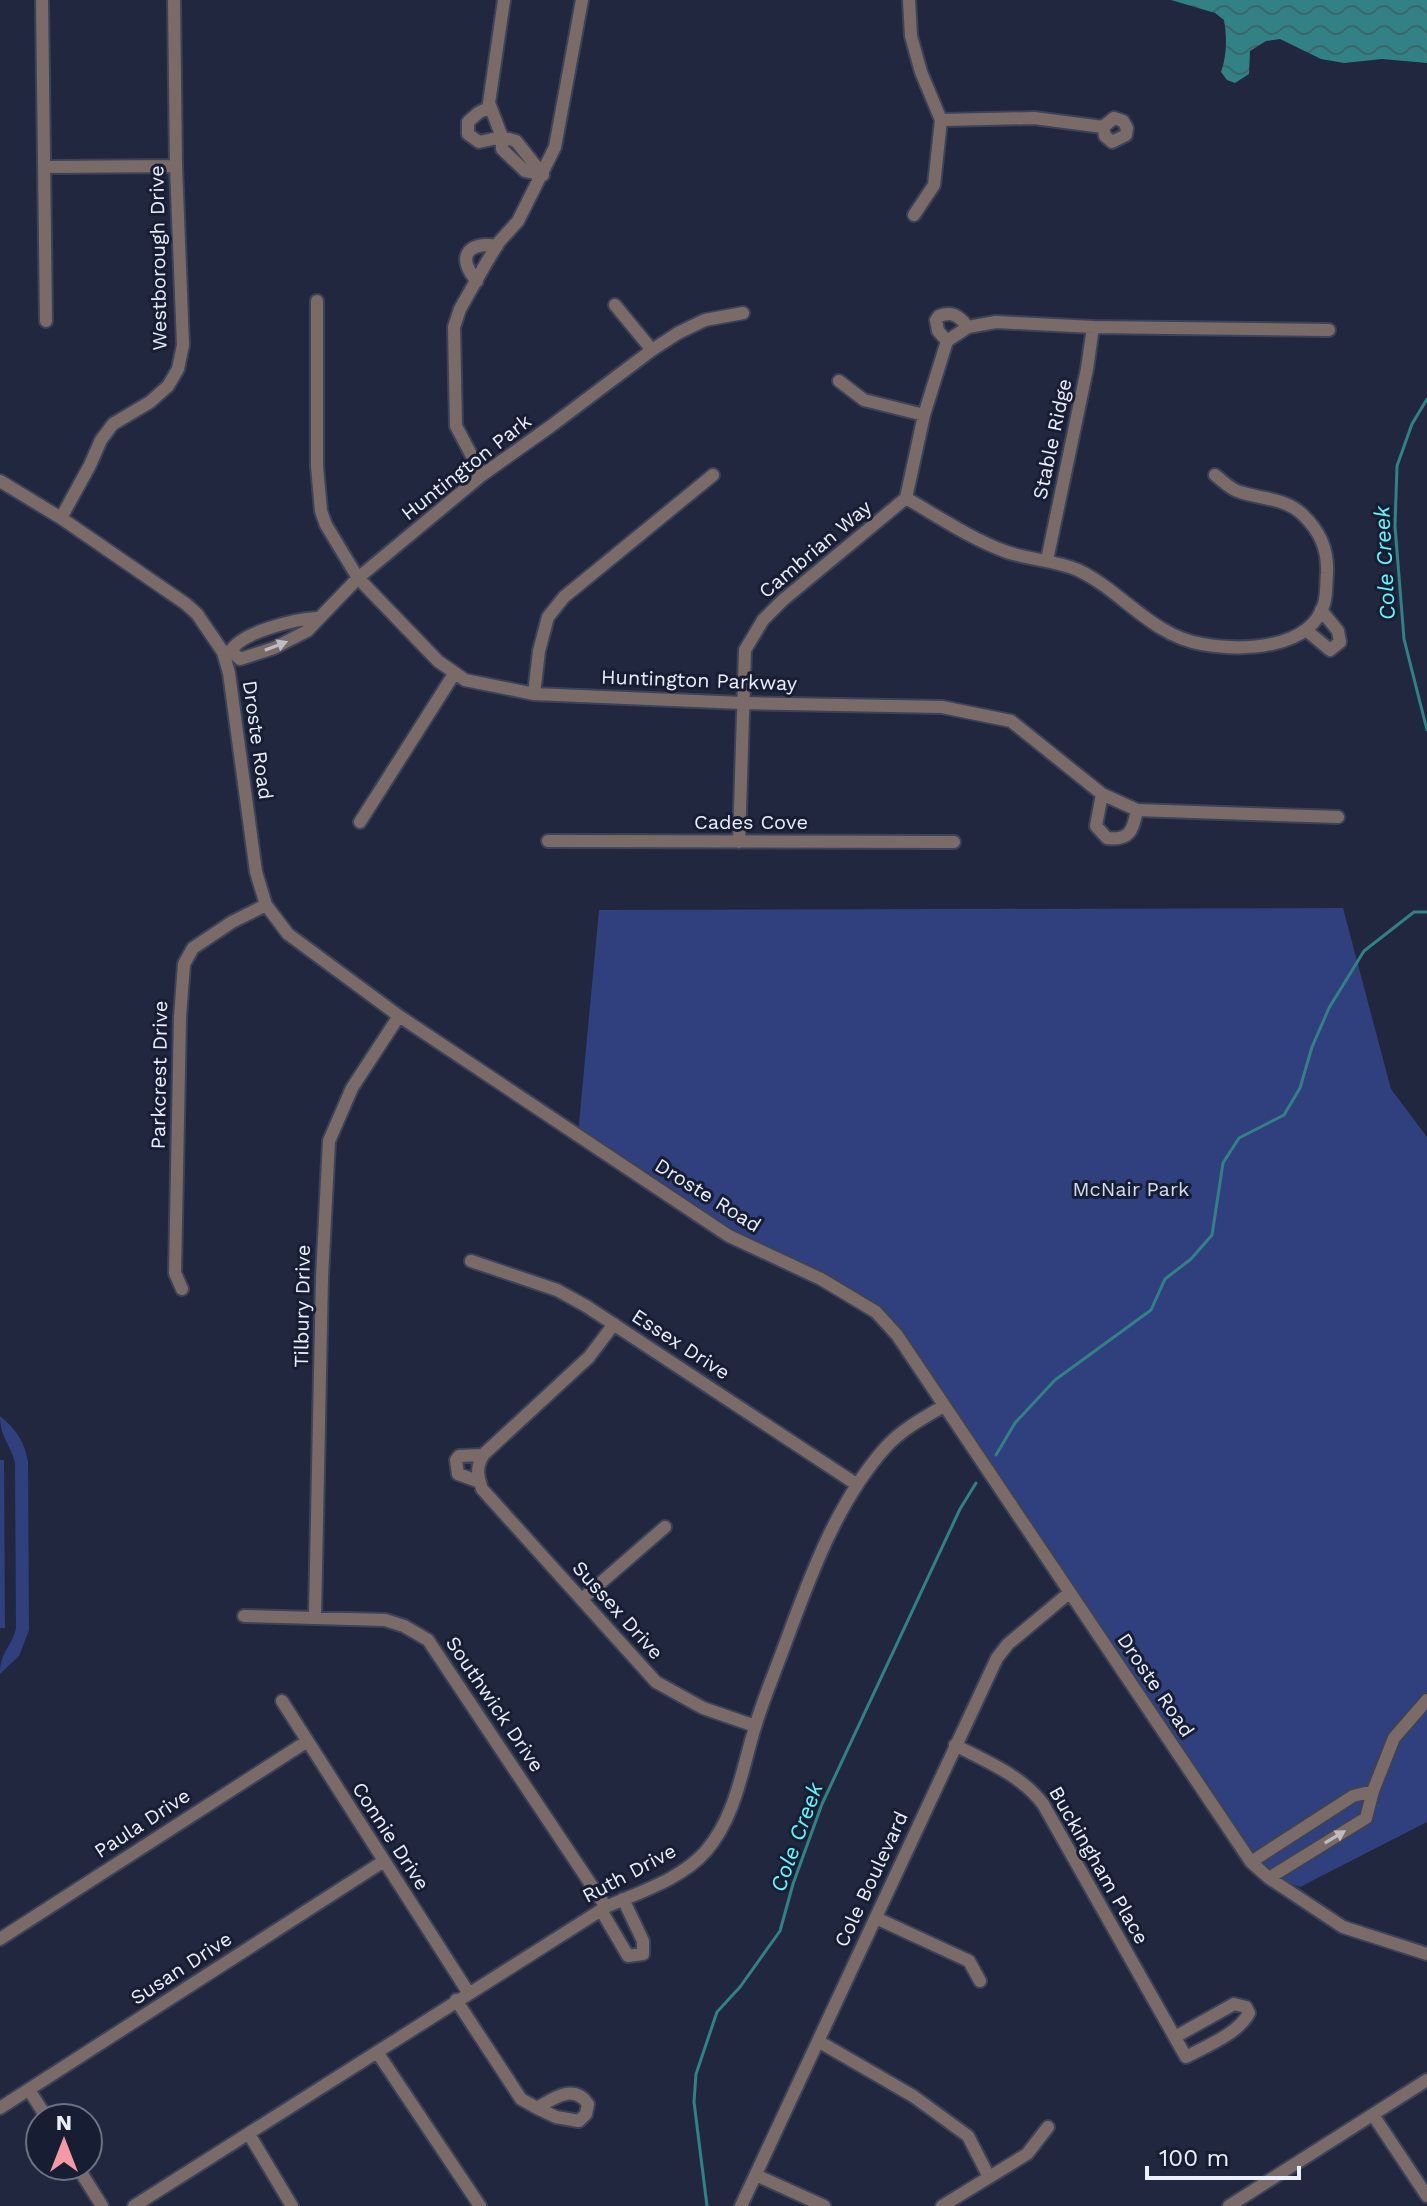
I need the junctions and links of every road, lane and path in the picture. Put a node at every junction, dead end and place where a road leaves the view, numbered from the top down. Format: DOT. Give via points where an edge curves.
graph roads {
  1 [pos="42,0"];
  2 [pos="174,0"];
  3 [pos="504,0"];
  4 [pos="582,0"];
  5 [pos="909,0"];
  6 [pos="490,107"];
  7 [pos="941,120"];
  8 [pos="1103,127"];
  9 [pos="502,137"];
  10 [pos="176,166"];
  11 [pos="45,167"];
  12 [pos="543,175"];
  13 [pos="914,215"];
  14 [pos="497,246"];
  15 [pos="477,281"];
  16 [pos="317,301"];
  17 [pos="615,305"];
  18 [pos="743,313"];
  19 [pos="46,321"];
  20 [pos="968,327"];
  21 [pos="1093,327"];
  22 [pos="1329,330"];
  23 [pos="947,341"];
  24 [pos="652,350"];
  25 [pos="839,381"];
  26 [pos="924,415"];
  27 [pos="482,475"];
  28 [pos="713,475"];
  29 [pos="1215,475"];
  30 [pos="0,481"];
  31 [pos="906,498"];
  32 [pos="61,518"];
  33 [pos="1047,560"];
  34 [pos="358,578"];
  35 [pos="1321,610"];
  36 [pos="317,618"];
  37 [pos="1306,630"];
  38 [pos="227,651"];
  39 [pos="454,674"];
  40 [pos="534,694"];
  41 [pos="742,703"];
  42 [pos="1102,794"];
  43 [pos="1137,810"];
  44 [pos="1338,817"];
  45 [pos="360,822"];
  46 [pos="548,841"];
  47 [pos="739,842"];
  48 [pos="954,842"];
  49 [pos="266,905"];
  50 [pos="399,1016"];
  51 [pos="471,1261"];
  52 [pos="182,1289"];
  53 [pos="614,1324"];
  54 [pos="944,1406"];
  55 [pos="483,1455"];
  56 [pos="480,1482"];
  57 [pos="856,1484"];
  58 [pos="665,1527"];
  59 [pos="1069,1593"];
  60 [pos="582,1599"];
  61 [pos="244,1616"];
  62 [pos="315,1616"];
  63 [pos="1427,1700"];
  64 [pos="282,1701"];
  65 [pos="755,1726"];
  66 [pos="306,1742"];
  67 [pos="955,1745"];
  68 [pos="1373,1791"];
  69 [pos="384,1861"];
  70 [pos="1251,1862"];
  71 [pos="1269,1878"];
  72 [pos="623,1899"];
  73 [pos="604,1908"];
  74 [pos="876,1918"];
  75 [pos="0,1939"];
  76 [pos="1427,1954"];
  77 [pos="980,1981"];
  78 [pos="468,1992"];
  79 [pos="456,2000"];
  80 [pos="1175,2037"];
  81 [pos="818,2041"];
  82 [pos="377,2052"];
  83 [pos="1427,2080"];
  84 [pos="29,2090"];
  85 [pos="37,2102"];
  86 [pos="0,2108"];
  87 [pos="537,2108"];
  88 [pos="1373,2115"];
  89 [pos="1048,2127"];
  90 [pos="249,2134"];
  91 [pos="756,2175"];
  92 [pos="989,2177"];
  93 [pos="87,2182"];
  94 [pos="1427,2196"];
  95 [pos="102,2206"];
  96 [pos="134,2206"];
  97 [pos="292,2206"];
  98 [pos="480,2206"];
  99 [pos="741,2206"];
  100 [pos="824,2206"];
  101 [pos="942,2206"];
  102 [pos="1229,2206"];
  1 -- 11 [label="street"];
  2 -- 10 [label="street, Westborough Drive"];
  3 -- 6 [label="street"];
  4 -- 12 [label="street" via="555,147"];
  5 -- 7 [label="street" via="911,36"];
  6 -- 9 [label="street"];
  6 -- 9 [label="street" via="468,122 468,134 479,142"];
  7 -- 8 [label="street" via="1034,118"];
  7 -- 13 [label="street" via="934,185"];
  9 -- 12 [label="street" via="516,141"];
  10 -- 11 [label="street"];
  10 -- 32 [label="street, Westborough Drive" via="183,345 178,369 150,402 113,424"];
  11 -- 19 [label="street"];
  12 -- 14 [label="street" via="518,221"];
  14 -- 15 [label="street"];
  14 -- 15 [label="street" via="484,244 469,252 465,261"];
  15 -- 27 [label="street" via="454,327 453,379 456,426"];
  16 -- 34 [label="street, Huntington Parkway" via="321,511"];
  17 -- 24 [label="street"];
  18 -- 24 [label="street, Huntington Park" via="705,320"];
  20 -- 21 [label="street" via="996,322"];
  20 -- 23 [label="street"];
  20 -- 23 [label="street" via="951,313 939,316 938,331"];
  21 -- 22 [label="street"];
  21 -- 33 [label="street, Stable Ridge"];
  23 -- 26 [label="street"];
  24 -- 27 [label="street, Huntington Park"];
  25 -- 26 [label="street" via="864,400"];
  26 -- 31 [label="street"];
  27 -- 34 [label="street, Huntington Park"];
  28 -- 40 [label="street" via="564,597 548,617"];
  29 -- 35 [label="street" via="1238,492 1278,501 1303,515 1323,541 1327,561"];
  30 -- 32 [label="street, Droste Road"];
  31 -- 33 [label="street" via="980,541"];
  31 -- 41 [label="street, Cambrian Way" via="763,620 745,650"];
  32 -- 38 [label="street, Droste Road" via="174,594"];
  33 -- 37 [label="street" via="1078,570 1162,630 1200,644 1277,643"];
  34 -- 36 [label="street, Huntington Park"];
  34 -- 39 [label="street, Huntington Parkway"];
  35 -- 37 [label="street"];
  35 -- 37 [label="street" via="1340,642 1330,650"];
  36 -- 38 [label="street" via="287,622 241,639"];
  38 -- 36 [label="street, Huntington Park, one-way" via="240,659 274,648 307,631"];
  38 -- 49 [label="street, Droste Road" via="256,872"];
  39 -- 40 [label="street, Huntington Parkway"];
  39 -- 45 [label="street"];
  40 -- 41 [label="street, Huntington Parkway"];
  41 -- 42 [label="street, Huntington Parkway" via="942,707 1011,721"];
  41 -- 47 [label="street, Cambrian Way"];
  42 -- 43 [label="street, Huntington Parkway"];
  42 -- 43 [label="street" via="1096,826 1107,838 1128,837"];
  43 -- 44 [label="street, Huntington Parkway"];
  46 -- 47 [label="street, Cades Cove"];
  47 -- 48 [label="street, Cades Cove"];
  49 -- 50 [label="street, Droste Road" via="288,934"];
  49 -- 52 [label="street, Parkcrest Drive" via="193,948 184,964 175,1273"];
  50 -- 54 [label="street, Droste Road" via="729,1236 821,1279 876,1312"];
  50 -- 62 [label="street, Tilbury Drive" via="352,1088 329,1141"];
  51 -- 53 [label="street, Essex Drive" via="557,1290"];
  53 -- 55 [label="street, Sussex Drive" via="589,1357"];
  53 -- 57 [label="street, Essex Drive"];
  54 -- 57 [label="street, Ruth Drive" via="887,1445"];
  54 -- 59 [label="street, Droste Road"];
  55 -- 56 [label="street" via="477,1469"];
  55 -- 56 [label="street, Sussex Drive" via="456,1460 458,1474"];
  56 -- 60 [label="street, Sussex Drive"];
  57 -- 65 [label="street, Ruth Drive" via="806,1587"];
  58 -- 60 [label="street"];
  59 -- 67 [label="street, Cole Boulevard" via="1002,1650"];
  59 -- 70 [label="street, Droste Road"];
  60 -- 65 [label="street, Sussex Drive" via="656,1682 703,1708"];
  61 -- 62 [label="street, Southwick Drive"];
  62 -- 73 [label="street, Southwick Drive" via="385,1620 428,1640"];
  63 -- 68 [label="street" via="1394,1738"];
  64 -- 66 [label="street, Connie Drive"];
  65 -- 72 [label="street, Ruth Drive" via="738,1790 706,1851 666,1880"];
  66 -- 69 [label="street, Connie Drive"];
  66 -- 75 [label="street, Paula Drive"];
  67 -- 74 [label="street, Cole Boulevard"];
  67 -- 80 [label="street, Buckingham Place" via="1015,1777 1043,1804"];
  68 -- 70 [label="street" via="1353,1796"];
  71 -- 68 [label="street, one-way" via="1366,1818"];
  69 -- 78 [label="street, Connie Drive"];
  69 -- 84 [label="street, Susan Drive"];
  70 -- 71 [label="street, Droste Road"];
  71 -- 76 [label="street, Droste Road" via="1343,1927"];
  72 -- 73 [label="street, Ruth Drive"];
  72 -- 73 [label="street, Southwick Drive" via="643,1941 643,1954 628,1956"];
  73 -- 78 [label="street, Ruth Drive"];
  74 -- 77 [label="street" via="969,1961"];
  74 -- 81 [label="street, Cole Boulevard"];
  78 -- 79 [label="street, Ruth Drive"];
  79 -- 82 [label="street, Ruth Drive"];
  79 -- 87 [label="street" via="521,2099"];
  80 -- 80 [label="street" via="1186,2057 1245,2021 1249,2013 1234,2004"];
  81 -- 91 [label="street, Cole Boulevard"];
  81 -- 92 [label="street" via="913,2096 968,2136"];
  82 -- 90 [label="street, Ruth Drive"];
  82 -- 98 [label="street"];
  83 -- 88 [label="street"];
  84 -- 85 [label="street"];
  84 -- 86 [label="street, Susan Drive"];
  88 -- 94 [label="street"];
  88 -- 102 [label="street"];
  89 -- 92 [label="street" via="1027,2154"];
  90 -- 96 [label="street, Ruth Drive"];
  90 -- 97 [label="street"];
  91 -- 99 [label="street, Cole Boulevard"];
  91 -- 100 [label="street"];
  92 -- 101 [label="street"];
  93 -- 95 [label="street"];
}
